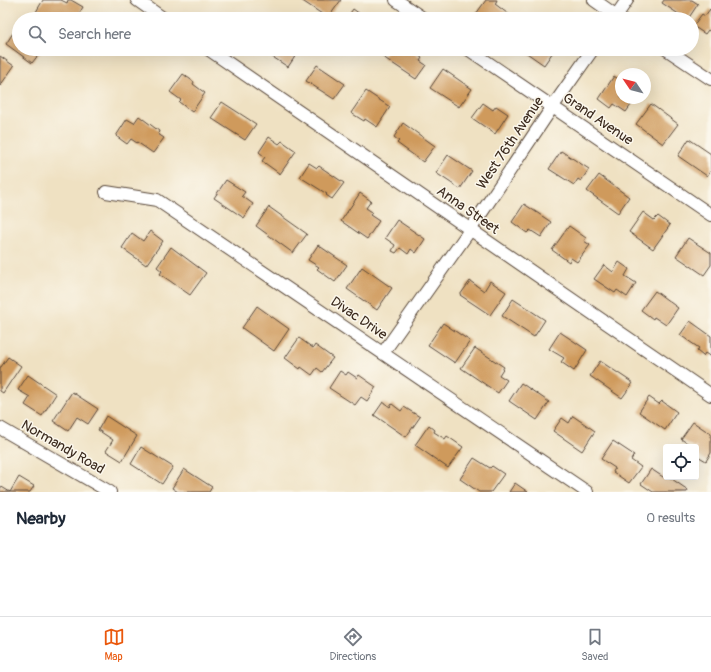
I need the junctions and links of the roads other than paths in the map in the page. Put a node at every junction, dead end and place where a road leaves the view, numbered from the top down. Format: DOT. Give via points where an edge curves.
graph roads {
  1 [pos="137,0"];
  2 [pos="396,0"];
  3 [pos="594,0"];
  4 [pos="627,0"];
  5 [pos="154,12"];
  6 [pos="414,12"];
  7 [pos="609,12"];
  8 [pos="620,12"];
  9 [pos="218,56"];
  10 [pos="478,56"];
  11 [pos="588,56"];
  12 [pos="676,56"];
  13 [pos="711,80"];
  14 [pos="553,106"];
  15 [pos="106,192"];
  16 [pos="711,215"];
  17 [pos="470,230"];
  18 [pos="383,353"];
  19 [pos="711,395"];
  20 [pos="0,428"];
  21 [pos="110,492"];
  22 [pos="587,492"];
  1 -- 5 [label="street"];
  2 -- 6 [label="street"];
  3 -- 7 [label="street"];
  4 -- 8 [label="street"];
  9 -- 17 [label="street, Anna Street"];
  10 -- 14 [label="street, Grand Avenue"];
  11 -- 14 [label="street, West 76th Avenue"];
  12 -- 13 [label="street"];
  14 -- 16 [label="street, Grand Avenue"];
  14 -- 17 [label="street, West 76th Avenue"];
  15 -- 18 [label="street, Divac Drive" via="157,200"];
  17 -- 18 [label="street, West 76th Avenue"];
  17 -- 19 [label="street, Anna Street"];
  18 -- 22 [label="street, Divac Drive"];
  20 -- 21 [label="street, Normandy Road"];
}
